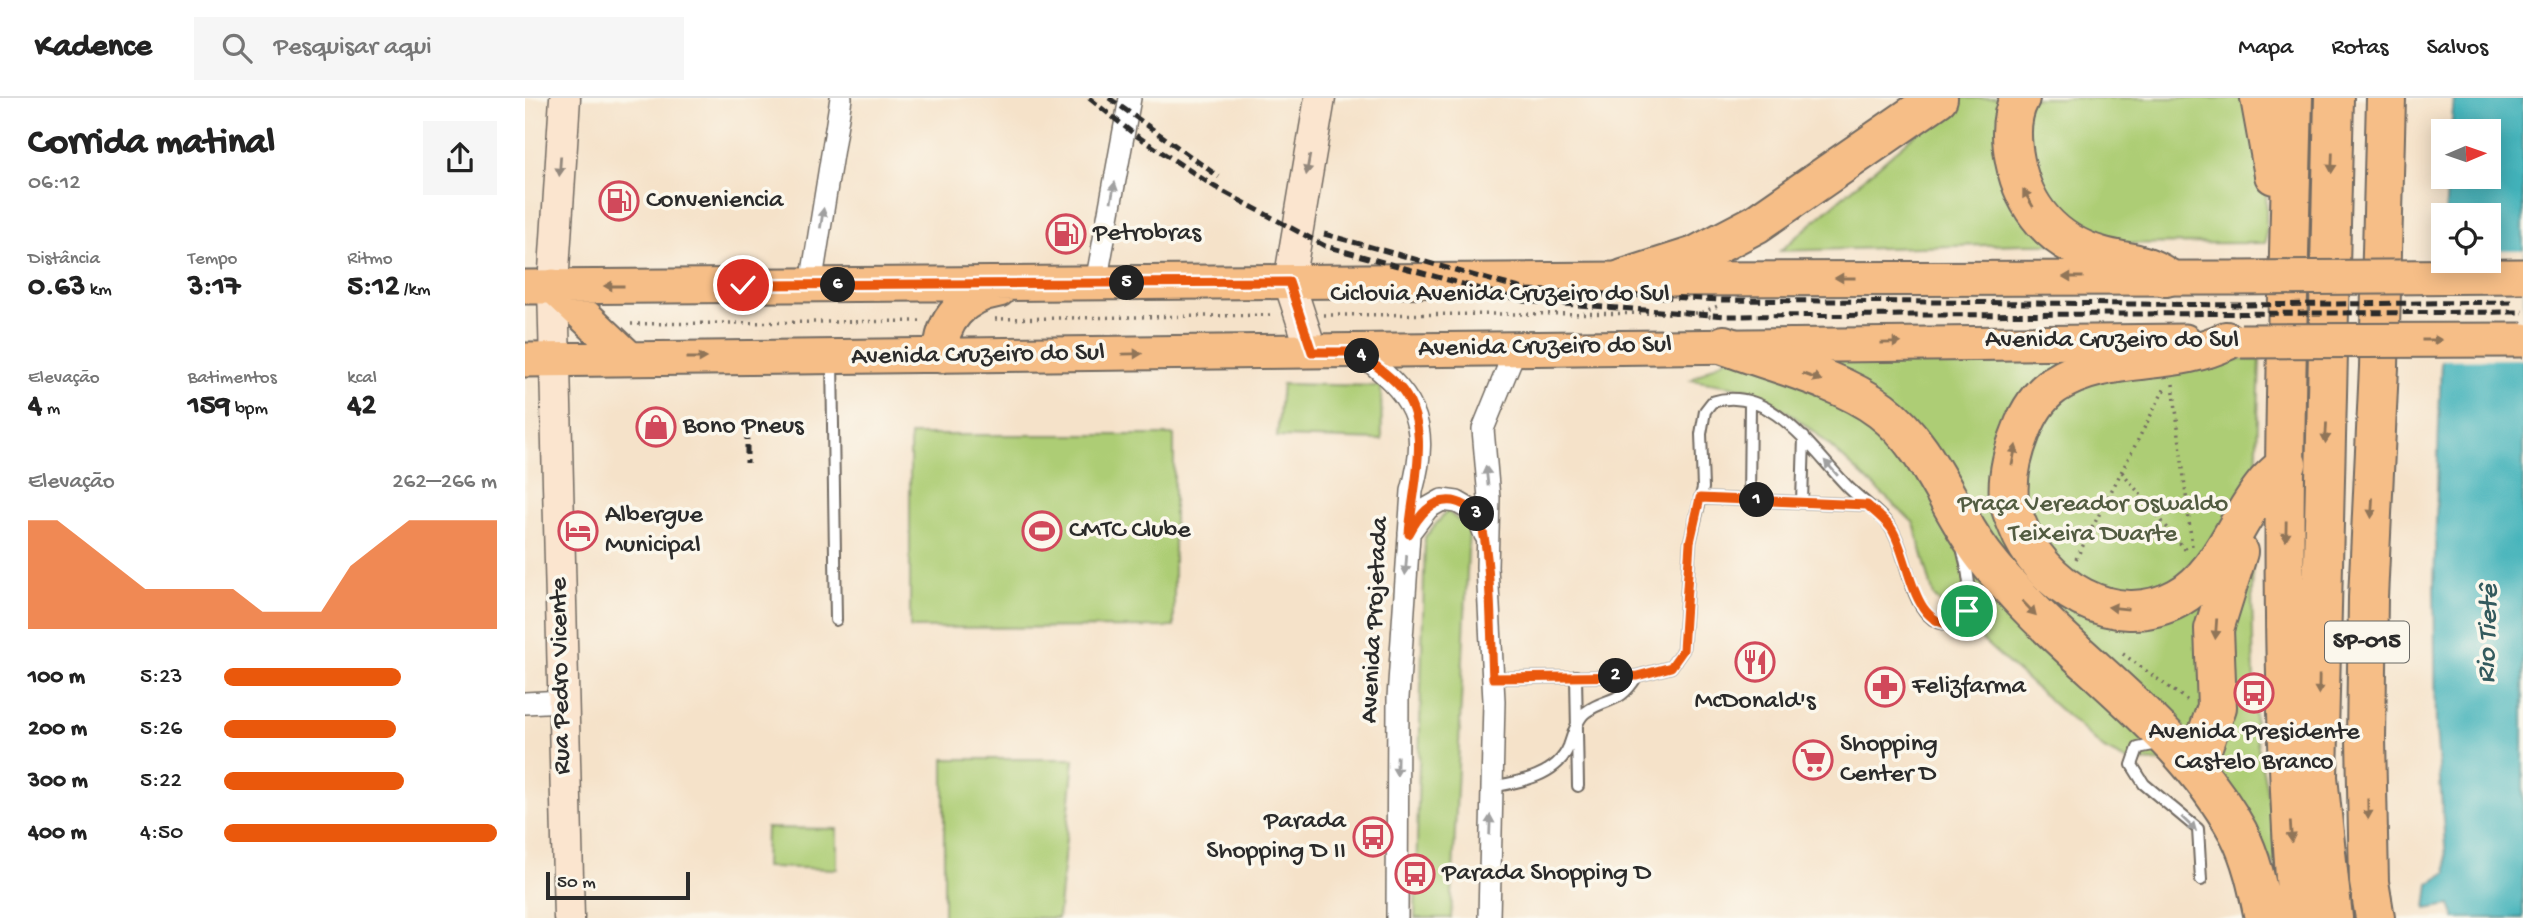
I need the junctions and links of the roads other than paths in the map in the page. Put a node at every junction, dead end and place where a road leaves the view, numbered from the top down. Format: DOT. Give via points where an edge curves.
graph roads {
  1 [pos="565,98"];
  2 [pos="841,98"];
  3 [pos="1130,98"];
  4 [pos="1320,98"];
  5 [pos="1912,98"];
  6 [pos="1938,98"];
  7 [pos="2020,98"];
  8 [pos="2260,98"];
  9 [pos="2293,98"];
  10 [pos="2334,98"];
  11 [pos="2382,108"];
  12 [pos="1840,164"];
  13 [pos="2290,228"];
  14 [pos="2523,276"];
  15 [pos="2165,277"];
  16 [pos="1623,279"];
  17 [pos="1289,282"];
  18 [pos="1095,283"];
  19 [pos="1014,284"];
  20 [pos="811,285"];
  21 [pos="539,286"];
  22 [pos="2523,340"];
  23 [pos="2234,341"];
  24 [pos="1724,345"];
  25 [pos="1516,348"];
  26 [pos="1312,352"];
  27 [pos="1357,352"];
  28 [pos="941,356"];
  29 [pos="629,358"];
  30 [pos="832,358"];
  31 [pos="540,360"];
  32 [pos="1750,403"];
  33 [pos="1804,437"];
  34 [pos="2287,464"];
  35 [pos="1700,498"];
  36 [pos="1948,498"];
  37 [pos="1749,500"];
  38 [pos="1802,502"];
  39 [pos="1867,505"];
  40 [pos="2245,516"];
  41 [pos="1409,534"];
  42 [pos="1487,540"];
  43 [pos="836,620"];
  44 [pos="1637,676"];
  45 [pos="1576,677"];
  46 [pos="1493,678"];
  47 [pos="563,701"];
  48 [pos="525,703"];
  49 [pos="1579,722"];
  50 [pos="2168,753"];
  51 [pos="1578,786"];
  52 [pos="1492,787"];
  53 [pos="2201,880"];
  54 [pos="569,918"];
  55 [pos="1398,918"];
  56 [pos="1489,918"];
  57 [pos="2264,918"];
  58 [pos="2298,918"];
  59 [pos="2333,918"];
  60 [pos="2375,918"];
  1 -- 21 [label="street, Rua Pedro Vicente, one-way"];
  20 -- 2 [label="street, one-way"];
  18 -- 3 [label="street, one-way"];
  4 -- 17 [label="street, one-way"];
  5 -- 12 [label="highway"];
  6 -- 12 [label="highway"];
  15 -- 7 [label="highway, one-way" via="2144,264 2101,257 2068,244 2049,230 2019,183 2011,145"];
  8 -- 13 [label="highway" via="2281,214"];
  9 -- 13 [label="highway"];
  10 -- 59 [label="highway, one-way" via="2318,777"];
  11 -- 60 [label="highway, SP-015, one-way" via="2383,229 2366,739 2369,882"];
  12 -- 16 [label="highway" via="1756,224 1695,256"];
  13 -- 34 [label="highway"];
  14 -- 15 [label="main road, bridge"];
  15 -- 16 [label="main road, one-way"];
  16 -- 17 [label="main road"];
  17 -- 18 [label="main road"];
  17 -- 26 [label="street"];
  18 -- 19 [label="main road"];
  19 -- 20 [label="main road"];
  19 -- 28 [label="main road" via="970,299 958,308 946,327"];
  20 -- 21 [label="main road, one-way"];
  21 -- 29 [label="main road"];
  21 -- 31 [label="street, Rua Pedro Vicente"];
  23 -- 22 [label="main road, Avenida Cruzeiro do Sul, one-way, bridge"];
  24 -- 23 [label="main road, Avenida Cruzeiro do Sul, one-way"];
  40 -- 23 [label="highway, one-way" via="2204,581 2176,599 2138,610 2105,607 2056,581 2024,543 2009,500 2013,451 2029,409 2053,386 2085,370 2208,350"];
  24 -- 25 [label="main road, Avenida Cruzeiro do Sul"];
  24 -- 36 [label="highway, one-way" via="1829,383 1880,409 1917,447"];
  25 -- 27 [label="main road, Avenida Cruzeiro do Sul"];
  42 -- 25 [label="street, one-way" via="1489,498 1483,429"];
  26 -- 27 [label="main road, Avenida Cruzeiro do Sul"];
  28 -- 26 [label="main road, Avenida Cruzeiro do Sul, one-way"];
  27 -- 41 [label="street, Avenida Projetada" via="1400,387 1413,408 1419,466"];
  28 -- 30 [label="main road, Avenida Cruzeiro do Sul"];
  29 -- 30 [label="main road, Avenida Cruzeiro do Sul, one-way"];
  29 -- 31 [label="main road, Avenida Cruzeiro do Sul"];
  30 -- 43 [label="lane"];
  31 -- 47 [label="street, Rua Pedro Vicente"];
  32 -- 33 [label="lane"];
  32 -- 35 [label="lane" via="1721,399 1705,411"];
  32 -- 37 [label="lane"];
  33 -- 38 [label="lane"];
  39 -- 33 [label="lane, one-way"];
  34 -- 40 [label="highway" via="2264,486"];
  34 -- 58 [label="highway, one-way" via="2285,742"];
  35 -- 37 [label="lane"];
  35 -- 44 [label="lane" via="1690,542 1683,650 1671,667"];
  36 -- 39 [label="lane" via="1969,577 1970,599 1958,624 1947,626 1929,617 1890,527"];
  36 -- 50 [label="highway, one-way" via="1984,556 2028,608"];
  37 -- 38 [label="lane"];
  38 -- 39 [label="lane"];
  40 -- 50 [label="highway, one-way" via="2244,536 2214,629 2217,706"];
  41 -- 42 [label="street" via="1428,508 1442,500 1476,513"];
  41 -- 55 [label="street, Avenida Projetada, one-way" via="1398,698"];
  42 -- 46 [label="street"];
  44 -- 45 [label="lane"];
  44 -- 49 [label="lane" via="1616,701 1588,710"];
  45 -- 46 [label="lane"];
  45 -- 49 [label="lane"];
  46 -- 52 [label="street"];
  47 -- 48 [label="street"];
  47 -- 54 [label="street, Rua Pedro Vicente"];
  49 -- 51 [label="lane"];
  49 -- 52 [label="lane" via="1566,754 1544,773"];
  50 -- 53 [label="lane, one-way" via="2132,765 2144,785 2198,829"];
  50 -- 57 [label="highway" via="2239,834"];
  56 -- 52 [label="street, one-way"];
}
